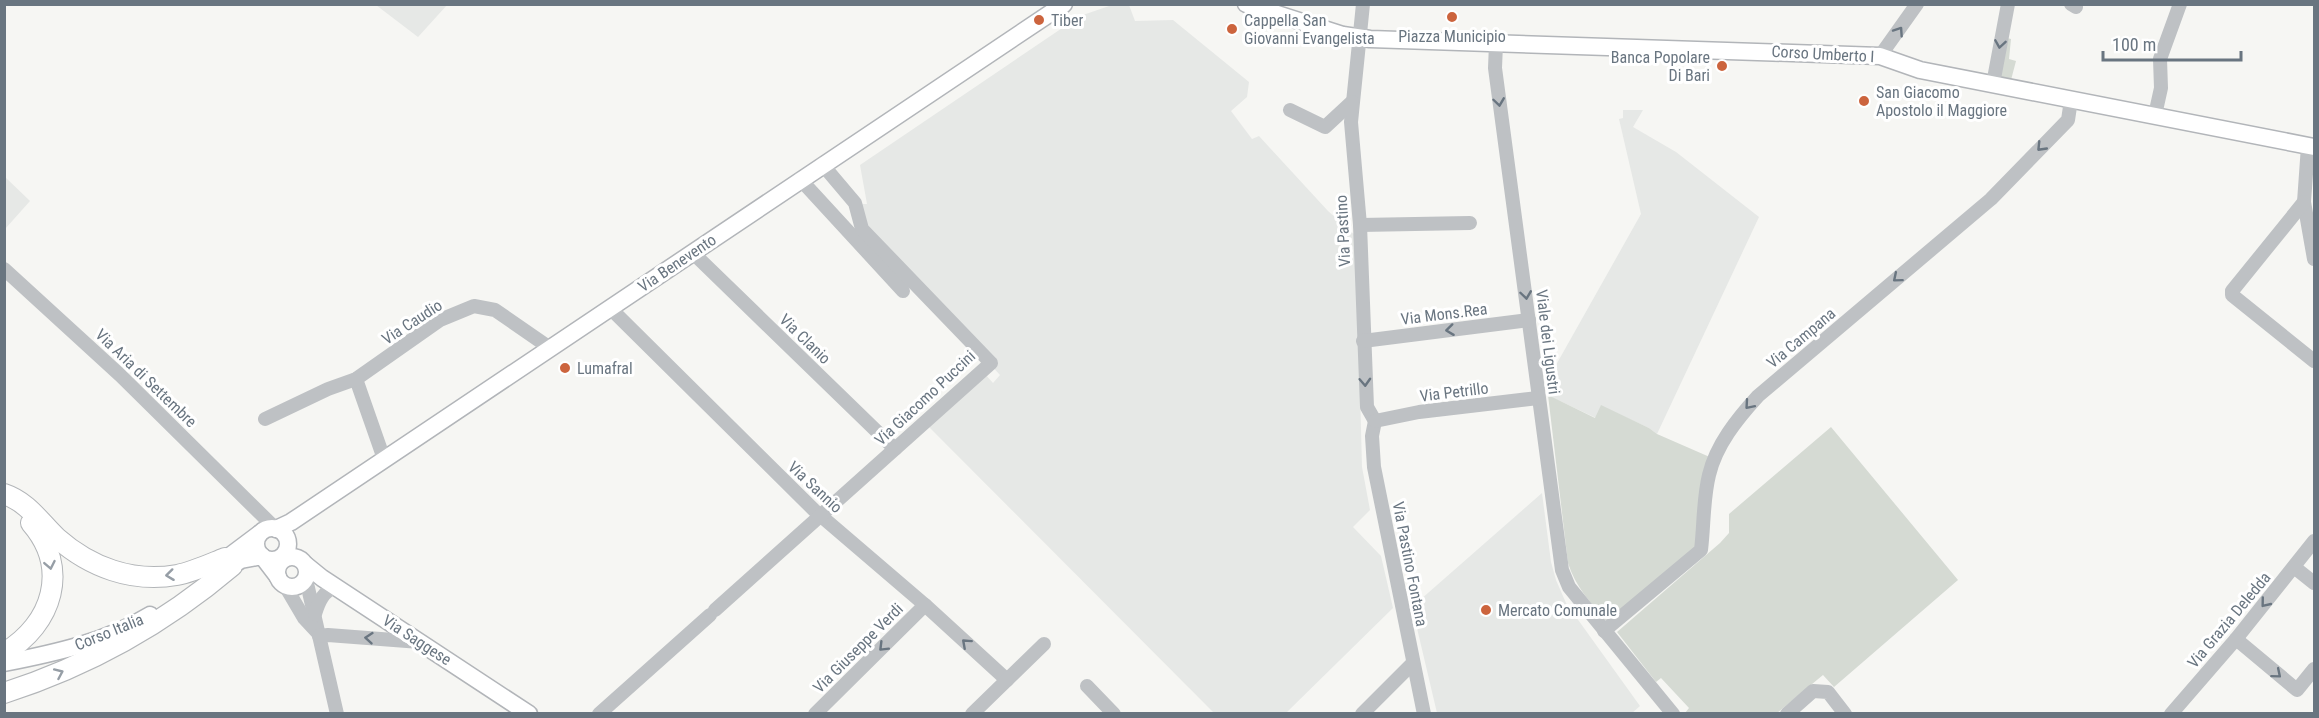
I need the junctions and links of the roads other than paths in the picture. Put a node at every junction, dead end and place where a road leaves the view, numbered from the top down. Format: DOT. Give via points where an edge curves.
graph roads {
  1 [pos="1064,4"];
  2 [pos="1246,4"];
  3 [pos="1363,4"];
  4 [pos="1917,4"];
  5 [pos="2008,4"];
  6 [pos="2180,4"];
  7 [pos="1270,8"];
  8 [pos="1358,38"];
  9 [pos="1496,44"];
  10 [pos="1880,56"];
  11 [pos="1993,84"];
  12 [pos="2071,100"];
  13 [pos="1352,102"];
  14 [pos="1290,110"];
  15 [pos="2155,115"];
  16 [pos="2311,146"];
  17 [pos="822,164"];
  18 [pos="800,179"];
  19 [pos="2304,202"];
  20 [pos="2310,220"];
  21 [pos="1470,223"];
  22 [pos="1360,225"];
  23 [pos="692,252"];
  24 [pos="2314,259"];
  25 [pos="4,269"];
  26 [pos="903,291"];
  27 [pos="610,309"];
  28 [pos="1529,320"];
  29 [pos="1363,341"];
  30 [pos="550,348"];
  31 [pos="2314,361"];
  32 [pos="356,379"];
  33 [pos="1538,398"];
  34 [pos="265,419"];
  35 [pos="1375,421"];
  36 [pos="895,449"];
  37 [pos="384,459"];
  38 [pos="4,494"];
  39 [pos="4,504"];
  40 [pos="821,516"];
  41 [pos="275,530"];
  42 [pos="2314,541"];
  43 [pos="262,556"];
  44 [pos="228,562"];
  45 [pos="2294,567"];
  46 [pos="305,568"];
  47 [pos="205,580"];
  48 [pos="281,581"];
  49 [pos="2314,583"];
  50 [pos="336,586"];
  51 [pos="925,606"];
  52 [pos="315,614"];
  53 [pos="1604,631"];
  54 [pos="318,634"];
  55 [pos="2236,639"];
  56 [pos="420,642"];
  57 [pos="1044,644"];
  58 [pos="4,653"];
  59 [pos="4,663"];
  60 [pos="1413,663"];
  61 [pos="2314,669"];
  62 [pos="1007,680"];
  63 [pos="1087,686"];
  64 [pos="4,693"];
  65 [pos="337,714"];
  66 [pos="529,714"];
  67 [pos="599,714"];
  68 [pos="815,714"];
  69 [pos="972,714"];
  70 [pos="1114,714"];
  71 [pos="1362,714"];
  72 [pos="1424,714"];
  73 [pos="1674,714"];
  74 [pos="1787,714"];
  75 [pos="1845,714"];
  76 [pos="2171,714"];
  1 -- 17 [label="main road, Via Benevento"];
  2 -- 7 [label="main road"];
  3 -- 8 [label="street"];
  10 -- 4 [label="street, one-way"];
  5 -- 11 [label="street, one-way"];
  6 -- 15 [label="street" via="2160,59 2161,88"];
  7 -- 8 [label="main road"];
  8 -- 9 [label="main road, Corso Umberto I"];
  8 -- 13 [label="street, Via Pastino"];
  9 -- 10 [label="main road, Corso Umberto I"];
  9 -- 28 [label="street, Viale dei Ligustri, one-way" via="1495,68"];
  10 -- 11 [label="main road, Corso Umberto I" via="1920,70"];
  11 -- 12 [label="main road, Corso Umberto I"];
  12 -- 15 [label="main road, Corso Umberto I"];
  12 -- 53 [label="street, Via Campana, one-way" via="2068,120 1991,198 1758,396 1734,423 1708,476 1701,550"];
  13 -- 14 [label="street" via="1325,128"];
  13 -- 22 [label="street, Via Pastino"];
  15 -- 16 [label="main road, Corso Umberto I"];
  16 -- 19 [label="street"];
  17 -- 18 [label="main road, Via Benevento"];
  17 -- 36 [label="street, Via Giacomo Puccini" via="855,202 862,229 991,363"];
  18 -- 23 [label="main road, Via Benevento"];
  18 -- 26 [label="street"];
  19 -- 20 [label="street"];
  19 -- 31 [label="street" via="2232,295"];
  20 -- 24 [label="street"];
  21 -- 22 [label="street"];
  22 -- 29 [label="street, Via Pastino"];
  23 -- 27 [label="main road, Via Benevento"];
  23 -- 36 [label="street, Via Clanio"];
  25 -- 41 [label="street, Via Aria di Settembre" via="120,375"];
  27 -- 30 [label="main road, Via Benevento"];
  27 -- 40 [label="street, Via Sannio"];
  28 -- 29 [label="street, Via Mons.Rea, one-way"];
  28 -- 33 [label="street, Viale dei Ligustri"];
  29 -- 35 [label="street, Via Pastino, one-way" via="1367,407"];
  30 -- 32 [label="street, Via Caudio" via="495,310 474,306 440,320"];
  30 -- 37 [label="main road, Via Benevento"];
  32 -- 34 [label="street, Via Caudio"];
  32 -- 37 [label="street"];
  33 -- 35 [label="street, Via Petrillo"];
  33 -- 53 [label="street, Viale dei Ligustri" via="1562,570 1569,587"];
  35 -- 60 [label="street, Via Pastino Fontana" via="1374,467"];
  36 -- 40 [label="street, Via Giacomo Puccini"];
  37 -- 41 [label="main road, Via Benevento"];
  44 -- 38 [label="highway, one-way" via="150,578 104,569 74,552 38,515 15,497"];
  39 -- 58 [label="highway, one-way" via="37,530 46,548 52,583 50,600 37,627"];
  40 -- 51 [label="street, Via Sannio"];
  40 -- 67 [label="street, Via Giacomo Puccini"];
  41 -- 43 [label="main road" via="256,544"];
  41 -- 43 [label="main road" via="287,546 284,555 276,559"];
  41 -- 44 [label="main road, Via Benevento"];
  41 -- 46 [label="main road"];
  42 -- 45 [label="street"];
  43 -- 44 [label="main road, Via Benevento"];
  43 -- 48 [label="main road"];
  44 -- 47 [label="main road, Via Benevento"];
  64 -- 44 [label="highway, one-way" via="44,680 111,649 181,605"];
  45 -- 49 [label="street, Via Grazia Deledda"];
  45 -- 55 [label="street, Via Grazia Deledda, one-way"];
  46 -- 48 [label="main road" via="298,586"];
  46 -- 48 [label="main road" via="294,556 285,558 279,564"];
  46 -- 50 [label="main road, Via Saggese"];
  46 -- 52 [label="street"];
  47 -- 59 [label="main road, Corso Italia" via="115,633 87,644"];
  48 -- 54 [label="street"];
  50 -- 52 [label="street" via="322,596"];
  50 -- 56 [label="main road, Via Saggese"];
  62 -- 51 [label="street, Via Sannio, one-way"];
  51 -- 68 [label="street, Via Giuseppe Verdi, one-way"];
  52 -- 54 [label="street"];
  53 -- 73 [label="street, Viale dei Ligustri"];
  56 -- 54 [label="street, one-way"];
  54 -- 65 [label="street"];
  55 -- 61 [label="street, one-way" via="2297,690"];
  55 -- 76 [label="street, Via Grazia Deledda"];
  56 -- 66 [label="main road, Via Saggese"];
  57 -- 62 [label="street"];
  60 -- 71 [label="street"];
  60 -- 72 [label="street, Via Pastino Fontana"];
  62 -- 69 [label="street"];
  63 -- 70 [label="street"];
  74 -- 75 [label="street" via="1813,691 1828,692"];
}
